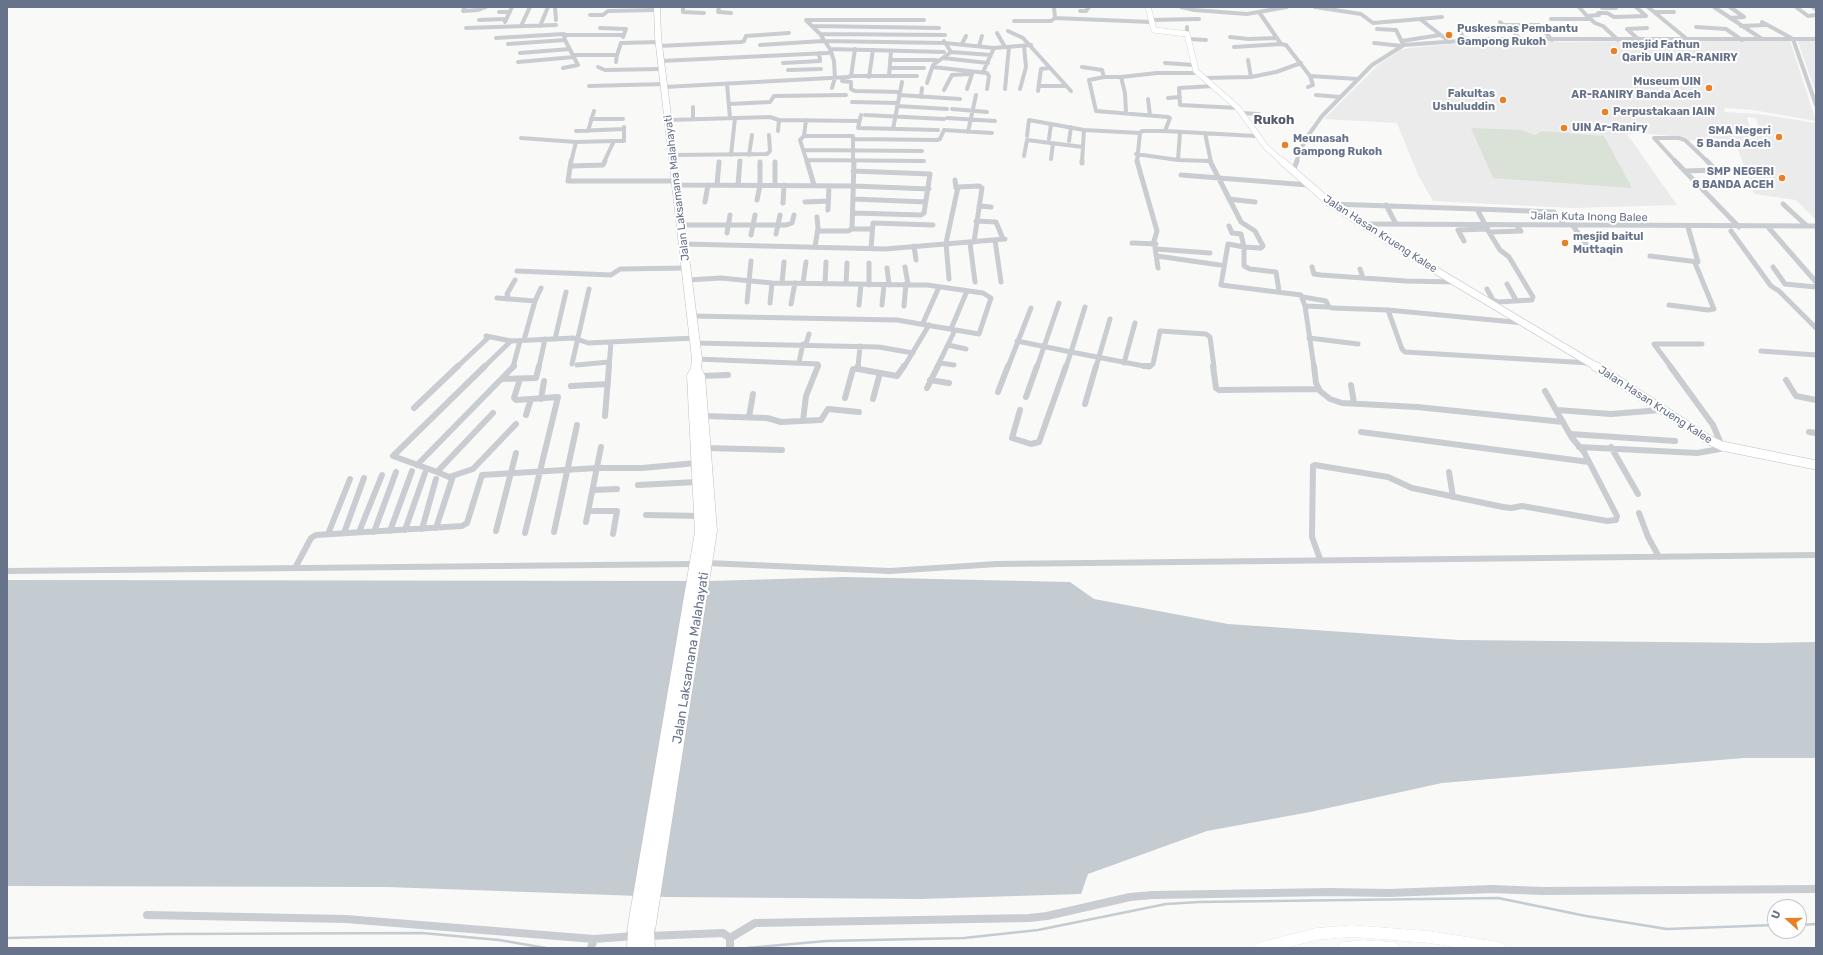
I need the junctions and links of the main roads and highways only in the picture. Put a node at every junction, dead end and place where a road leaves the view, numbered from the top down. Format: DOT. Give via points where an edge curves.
graph roads {
  1 [pos="657,9"];
  2 [pos="698,368"];
  3 [pos="705,540"];
  4 [pos="641,931"];
  5 [pos="634,948"];
  6 [pos="648,948"];
  1 -- 2 [label="highway, Jalan Laksamana Malahayati"];
  2 -- 3 [label="highway, Jalan Laksamana Malahayati" via="712,525"];
  2 -- 3 [label="highway, Jalan Laksamana Malahayati" via="692,375 697,482"];
  3 -- 4 [label="highway, Jalan Laksamana Malahayati"];
  4 -- 5 [label="highway, Jalan Laksamana Malahayati, bridge"];
  4 -- 6 [label="highway, Jalan Laksamana Malahayati, bridge"];
}
